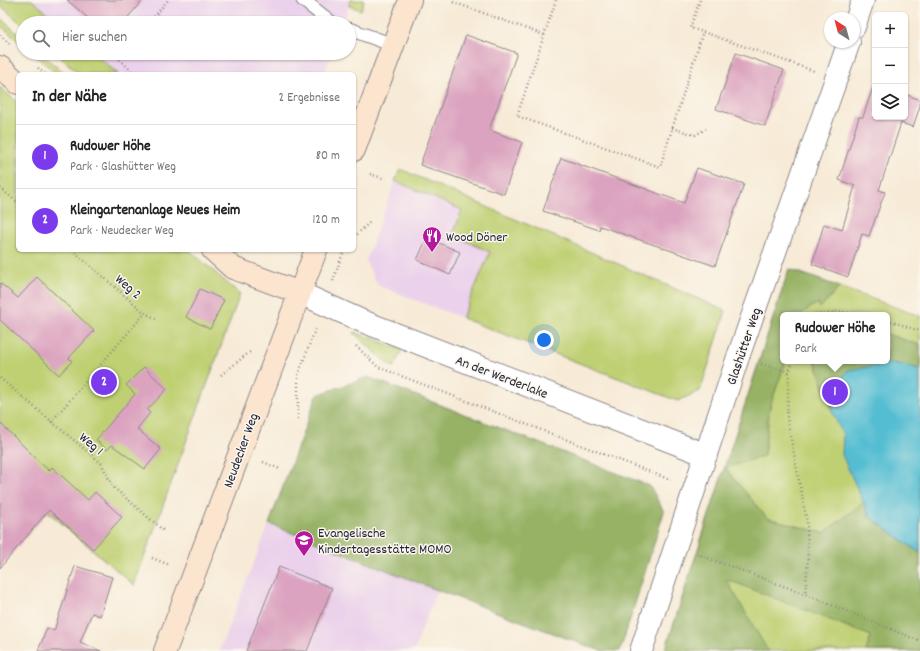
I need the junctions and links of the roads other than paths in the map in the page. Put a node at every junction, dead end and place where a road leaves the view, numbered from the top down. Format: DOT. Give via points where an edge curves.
graph roads {
  1 [pos="303,0"];
  2 [pos="410,0"];
  3 [pos="863,0"];
  4 [pos="859,12"];
  5 [pos="323,16"];
  6 [pos="356,32"];
  7 [pos="393,45"];
  8 [pos="847,48"];
  9 [pos="0,67"];
  10 [pos="16,81"];
  11 [pos="356,145"];
  12 [pos="215,252"];
  13 [pos="315,252"];
  14 [pos="300,293"];
  15 [pos="706,455"];
  16 [pos="165,651"];
  17 [pos="641,651"];
  1 -- 5 [label="lane"];
  2 -- 7 [label="street"];
  3 -- 4 [label="street"];
  6 -- 7 [label="lane"];
  7 -- 11 [label="street"];
  8 -- 15 [label="street, Glashütter Weg"];
  9 -- 10 [label="street"];
  12 -- 14 [label="street" via="233,268"];
  13 -- 14 [label="street, Neudecker Weg"];
  14 -- 15 [label="street, An der Werderlake" via="362,322"];
  14 -- 16 [label="street, Neudecker Weg"];
  15 -- 17 [label="street, Glashütter Weg"];
}
